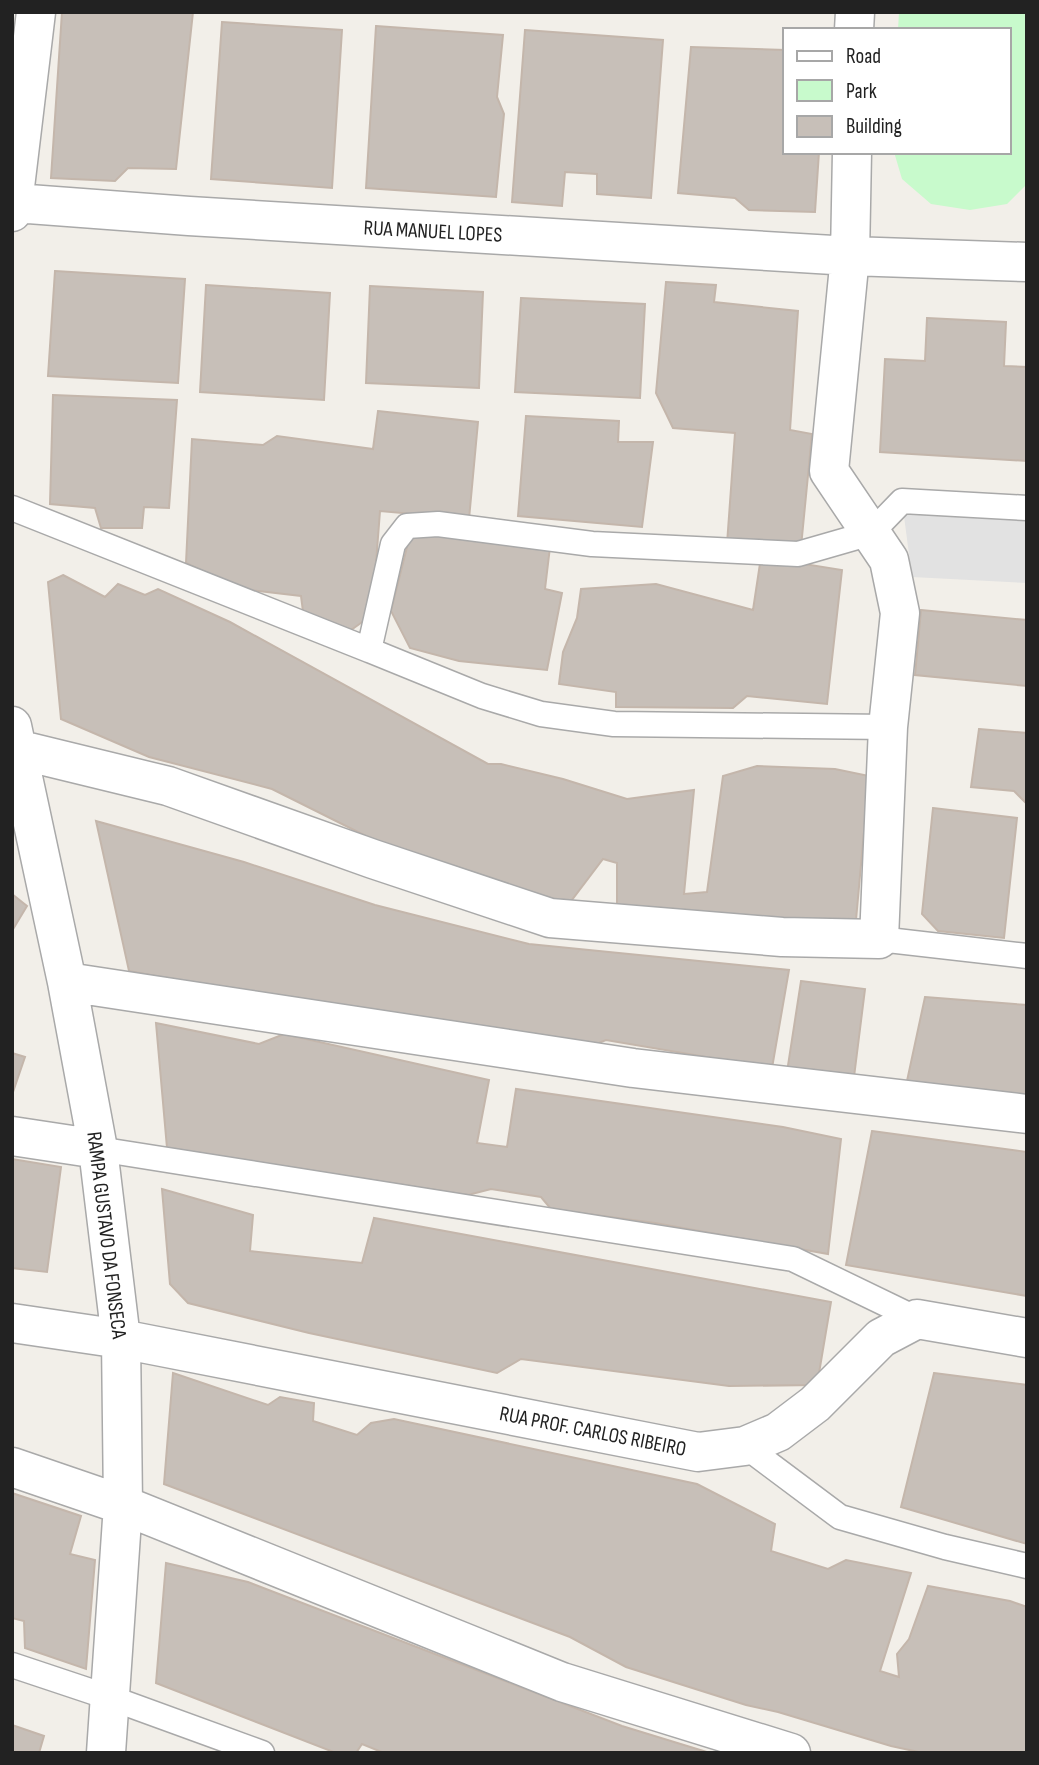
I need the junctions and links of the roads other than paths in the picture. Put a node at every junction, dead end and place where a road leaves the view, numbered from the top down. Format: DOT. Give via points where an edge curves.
graph roads {
  1 [pos="36,12"];
  2 [pos="852,154"];
  3 [pos="14,208"];
  4 [pos="850,256"];
  5 [pos="1027,262"];
  6 [pos="12,508"];
  7 [pos="1027,508"];
  8 [pos="871,533"];
  9 [pos="369,650"];
  10 [pos="888,727"];
  11 [pos="14,741"];
  12 [pos="879,939"];
  13 [pos="1027,956"];
  14 [pos="67,982"];
  15 [pos="1027,1114"];
  16 [pos="12,1136"];
  17 [pos="98,1149"];
  18 [pos="917,1319"];
  19 [pos="12,1323"];
  20 [pos="1027,1338"];
  21 [pos="121,1339"];
  22 [pos="745,1446"];
  23 [pos="12,1467"];
  24 [pos="123,1505"];
  25 [pos="1027,1566"];
  26 [pos="12,1665"];
  27 [pos="111,1698"];
  28 [pos="106,1753"];
  29 [pos="262,1753"];
  30 [pos="791,1753"];
  1 -- 3 [label="street"];
  2 -- 4 [label="street"];
  3 -- 4 [label="street, RUA MANUEL LOPES"];
  4 -- 5 [label="street, RUA MANUEL LOPES"];
  4 -- 8 [label="street" via="829,471"];
  6 -- 9 [label="lane"];
  7 -- 8 [label="lane" via="902,501"];
  8 -- 9 [label="lane" via="798,554 592,544 438,524 407,526 393,544"];
  8 -- 10 [label="street" via="889,560 900,613"];
  9 -- 10 [label="lane" via="482,696 590,721"];
  10 -- 12 [label="street"];
  11 -- 12 [label="street" via="168,786 550,918 782,937"];
  11 -- 14 [label="street, RAMPA GUSTAVO DA FONSECA"];
  12 -- 13 [label="lane"];
  14 -- 15 [label="street" via="633,1068"];
  14 -- 17 [label="street, RAMPA GUSTAVO DA FONSECA"];
  16 -- 17 [label="street"];
  17 -- 18 [label="lane" via="793,1259"];
  17 -- 21 [label="street, RAMPA GUSTAVO DA FONSECA"];
  18 -- 20 [label="street"];
  18 -- 22 [label="street, RUA PROF. CARLOS RIBEIRO" via="881,1338 815,1404 778,1432"];
  19 -- 21 [label="street, RUA PROF. CARLOS RIBEIRO"];
  21 -- 22 [label="street, RUA PROF. CARLOS RIBEIRO" via="698,1452"];
  21 -- 24 [label="street, RAMPA GUSTAVO DA FONSECA"];
  22 -- 25 [label="lane" via="839,1517"];
  23 -- 24 [label="street"];
  24 -- 27 [label="street, RAMPA GUSTAVO DA FONSECA"];
  24 -- 30 [label="street" via="562,1682"];
  26 -- 27 [label="lane"];
  27 -- 28 [label="street, RAMPA GUSTAVO DA FONSECA"];
  27 -- 29 [label="lane"];
}
